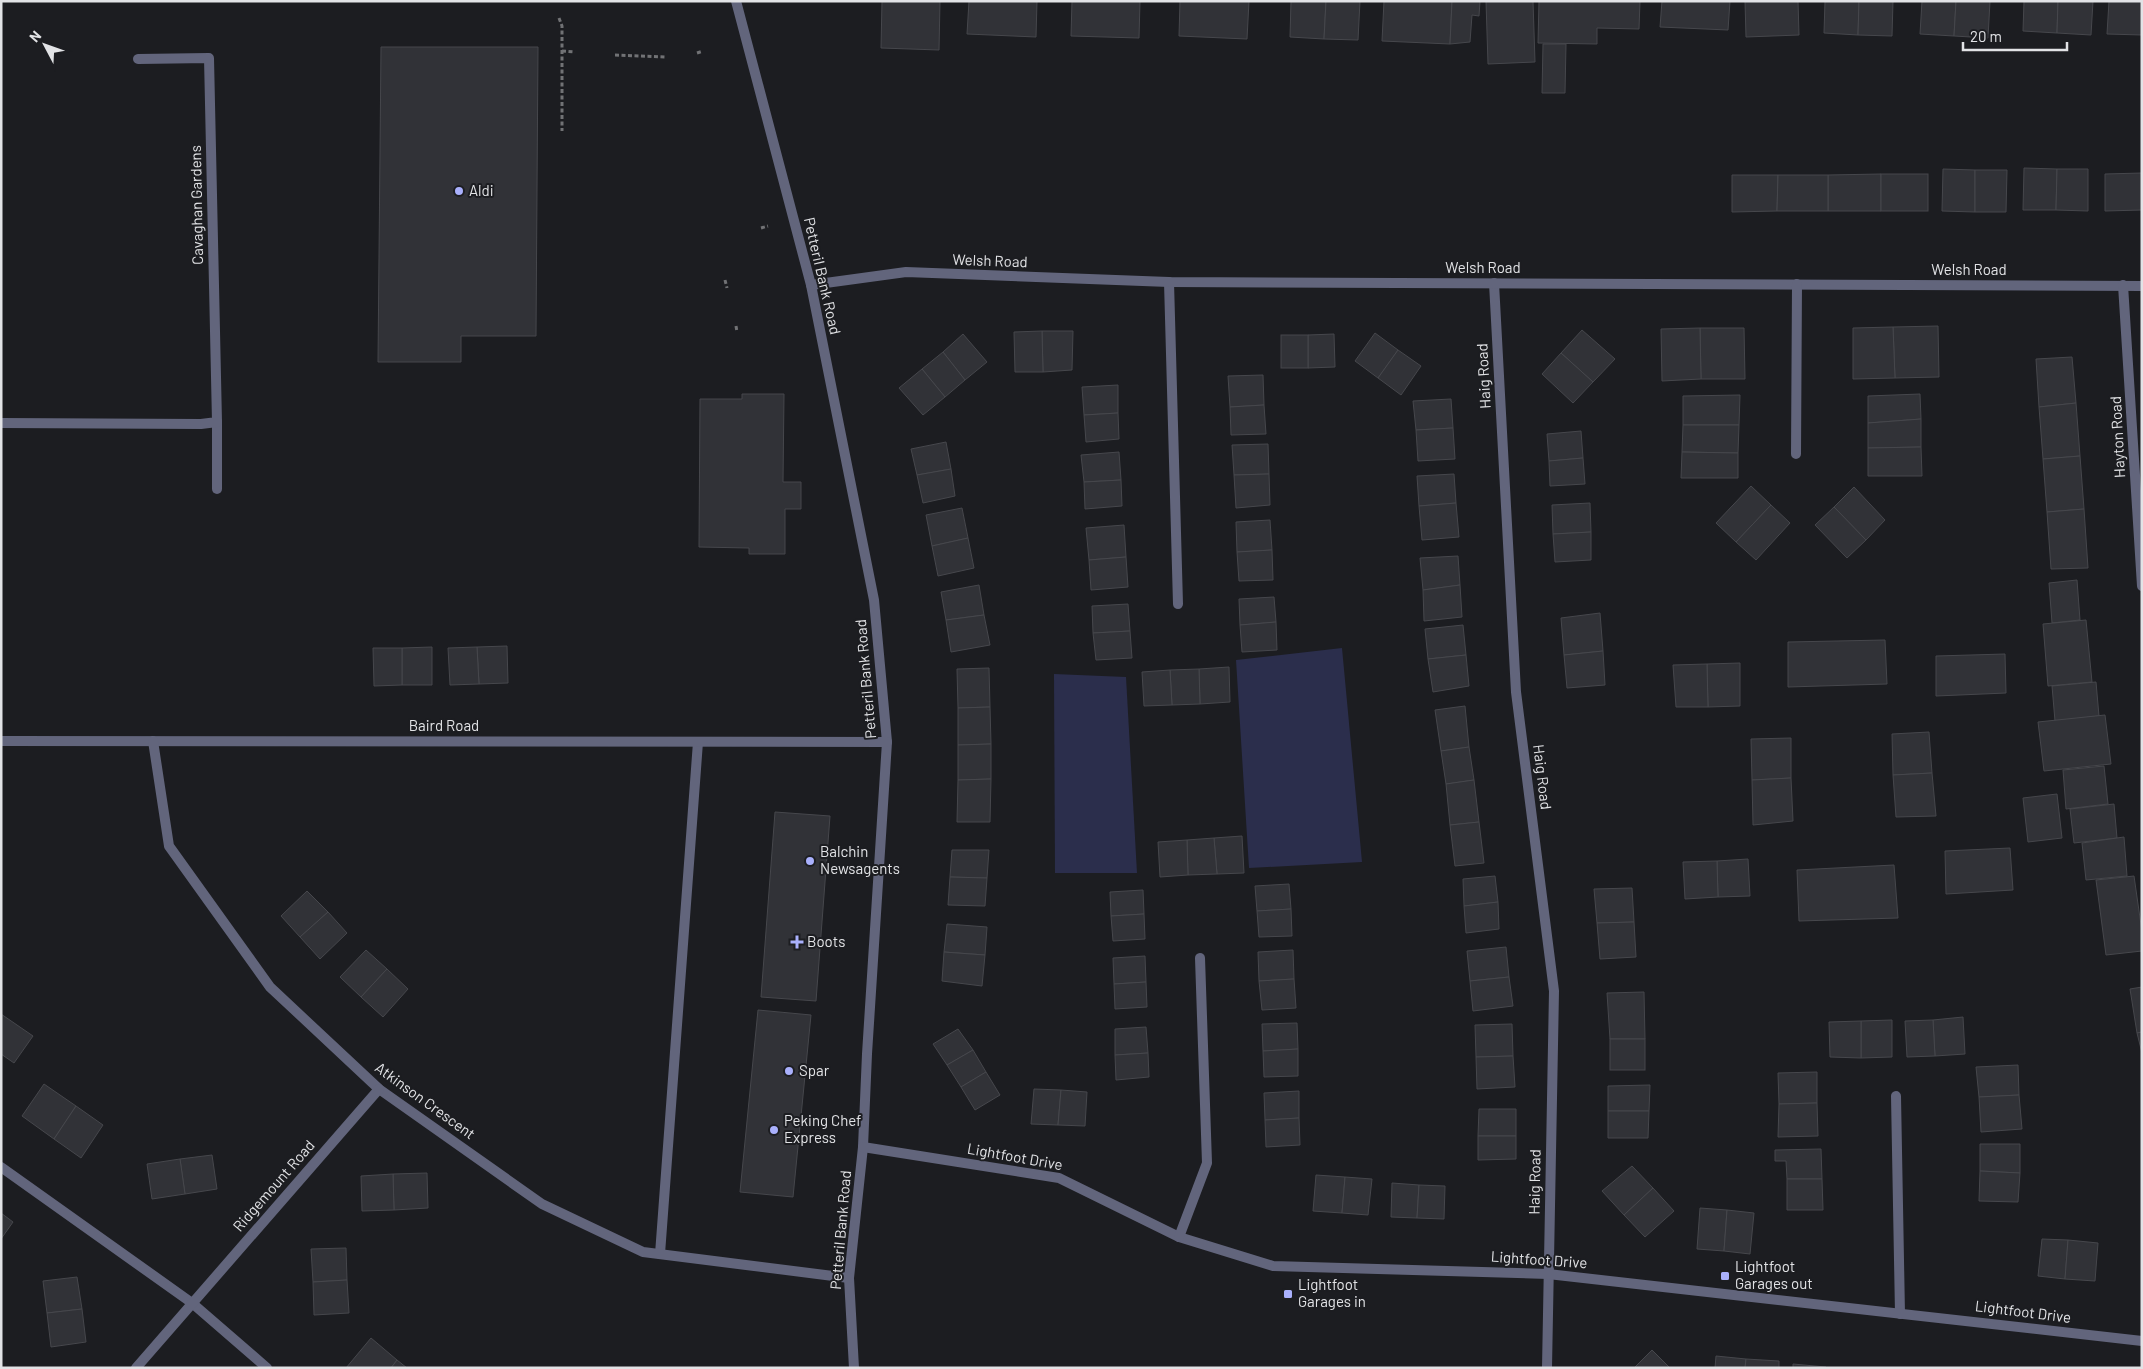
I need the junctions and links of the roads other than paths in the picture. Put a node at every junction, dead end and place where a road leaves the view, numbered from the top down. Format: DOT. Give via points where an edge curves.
graph roads {
  1 [pos="736,1"];
  2 [pos="138,59"];
  3 [pos="1168,282"];
  4 [pos="1494,283"];
  5 [pos="1797,284"];
  6 [pos="811,285"];
  7 [pos="2123,285"];
  8 [pos="2142,286"];
  9 [pos="217,422"];
  10 [pos="1,423"];
  11 [pos="1796,454"];
  12 [pos="217,489"];
  13 [pos="2142,586"];
  14 [pos="1178,604"];
  15 [pos="1,741"];
  16 [pos="153,741"];
  17 [pos="698,742"];
  18 [pos="887,742"];
  19 [pos="1200,958"];
  20 [pos="379,1089"];
  21 [pos="1896,1096"];
  22 [pos="863,1147"];
  23 [pos="1,1167"];
  24 [pos="1179,1237"];
  25 [pos="660,1254"];
  26 [pos="1548,1274"];
  27 [pos="849,1278"];
  28 [pos="192,1303"];
  29 [pos="1900,1314"];
  30 [pos="2142,1341"];
  31 [pos="136,1368"];
  32 [pos="267,1368"];
  33 [pos="854,1368"];
  34 [pos="1547,1368"];
  1 -- 6 [label="street, Petteril Bank Road"];
  2 -- 9 [label="street, Cavaghan Gardens" via="209,58"];
  3 -- 4 [label="street, Welsh Road"];
  3 -- 6 [label="street, Welsh Road" via="906,272"];
  3 -- 14 [label="street"];
  4 -- 5 [label="street, Welsh Road"];
  4 -- 26 [label="street, Haig Road" via="1516,692 1554,991"];
  5 -- 7 [label="street, Welsh Road"];
  5 -- 11 [label="street"];
  6 -- 18 [label="street, Petteril Bank Road" via="874,600"];
  7 -- 8 [label="street, Welsh Road"];
  7 -- 13 [label="street, Hayton Road"];
  9 -- 10 [label="street"];
  9 -- 12 [label="street, Cavaghan Gardens"];
  15 -- 16 [label="street, Baird Road"];
  16 -- 17 [label="street, Baird Road"];
  16 -- 20 [label="street, Atkinson Crescent" via="169,846 270,987"];
  17 -- 18 [label="street, Baird Road"];
  17 -- 25 [label="street"];
  18 -- 22 [label="street, Petteril Bank Road"];
  19 -- 24 [label="street" via="1207,1163"];
  20 -- 25 [label="street, Atkinson Crescent" via="542,1204 643,1252"];
  20 -- 28 [label="street, Ridgemount Road"];
  21 -- 29 [label="street"];
  22 -- 24 [label="street, Lightfoot Drive" via="1059,1178"];
  22 -- 27 [label="street, Petteril Bank Road"];
  23 -- 28 [label="street"];
  24 -- 26 [label="street, Lightfoot Drive" via="1273,1266"];
  25 -- 27 [label="street, Atkinson Crescent"];
  26 -- 29 [label="street, Lightfoot Drive"];
  26 -- 34 [label="street, Haig Road"];
  27 -- 33 [label="street, Petteril Bank Road"];
  28 -- 31 [label="street, Ridgemount Road"];
  28 -- 32 [label="street"];
  29 -- 30 [label="street, Lightfoot Drive"];
}
